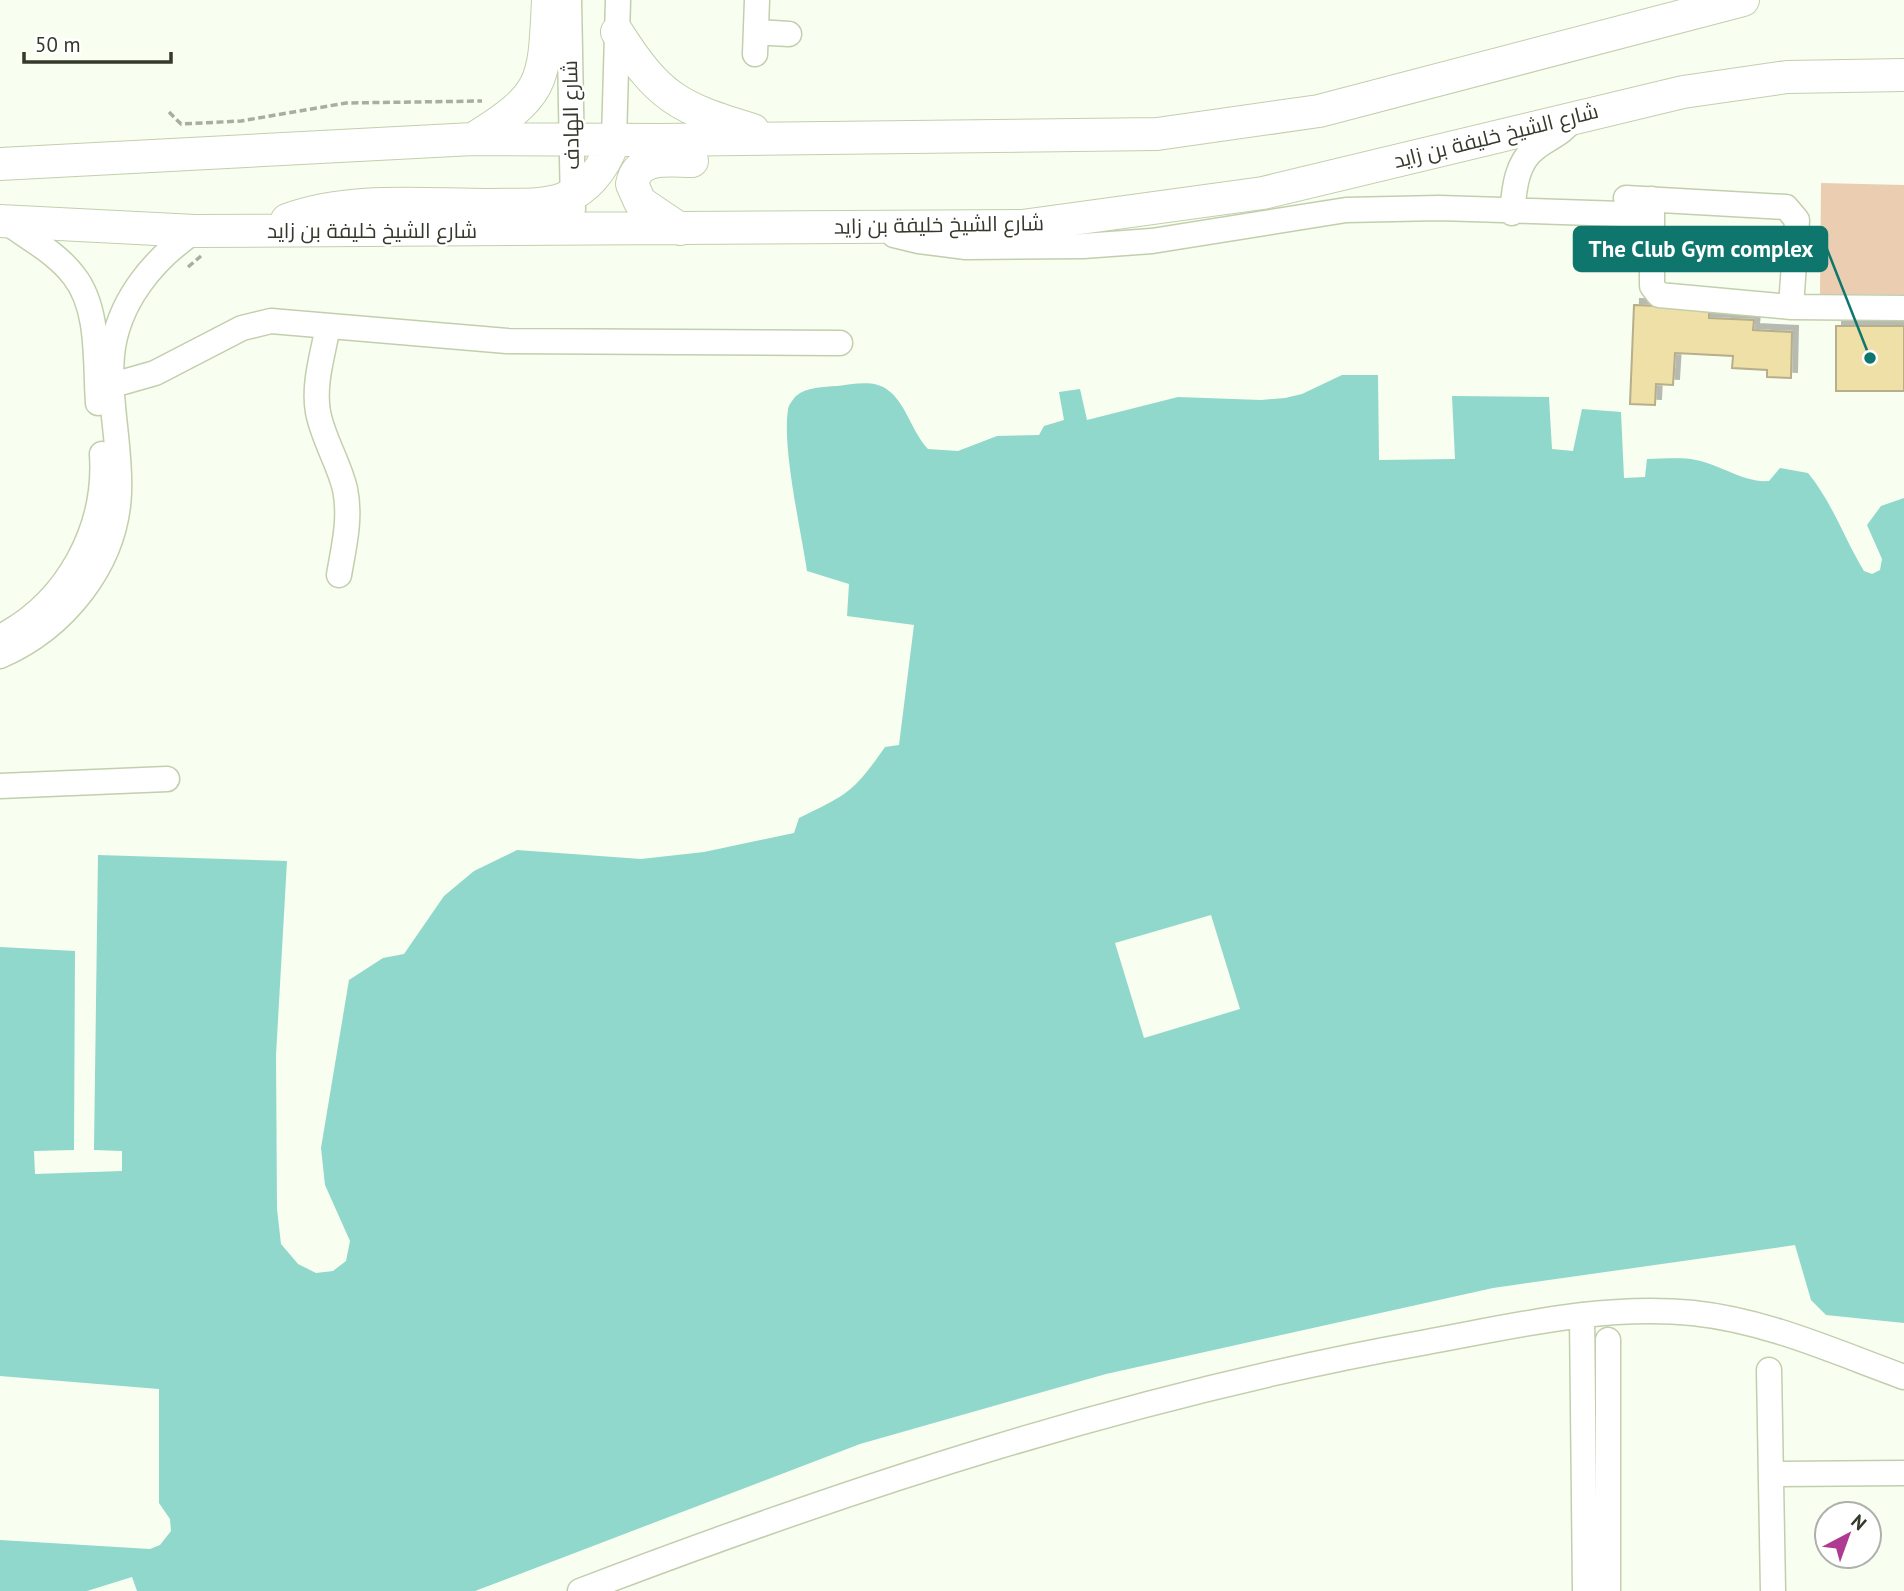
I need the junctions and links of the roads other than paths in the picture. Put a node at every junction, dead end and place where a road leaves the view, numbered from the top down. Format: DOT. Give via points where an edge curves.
graph roads {
  1 [pos="548,0"];
  2 [pos="569,0"];
  3 [pos="618,0"];
  4 [pos="757,0"];
  5 [pos="1743,0"];
  6 [pos="617,32"];
  7 [pos="789,34"];
  8 [pos="1904,75"];
  9 [pos="1575,115"];
  10 [pos="938,138"];
  11 [pos="473,139"];
  12 [pos="781,139"];
  13 [pos="571,140"];
  14 [pos="614,140"];
  15 [pos="0,158"];
  16 [pos="35,163"];
  17 [pos="0,164"];
  18 [pos="573,194"];
  19 [pos="1513,206"];
  20 [pos="1652,207"];
  21 [pos="3,221"];
  22 [pos="874,227"];
  23 [pos="680,229"];
  24 [pos="574,230"];
  25 [pos="195,231"];
  26 [pos="262,231"];
  27 [pos="1791,307"];
  28 [pos="1904,308"];
  29 [pos="328,327"];
  30 [pos="840,343"];
  31 [pos="113,385"];
  32 [pos="339,575"];
  33 [pos="0,637"];
  34 [pos="0,656"];
  35 [pos="167,779"];
  36 [pos="0,786"];
  37 [pos="1582,1315"];
  38 [pos="1608,1340"];
  39 [pos="1769,1370"];
  40 [pos="1904,1377"];
  41 [pos="1904,1473"];
  42 [pos="1771,1474"];
  43 [pos="580,1591"];
  44 [pos="1586,1591"];
  45 [pos="1608,1591"];
  46 [pos="1773,1591"];
  1 -- 11 [label="main road" via="545,60 534,91 511,115"];
  2 -- 13 [label="street, شارع الهادف"];
  3 -- 6 [label="street, شارع الهادف"];
  4 -- 7 [label="street" via="755,43"];
  5 -- 10 [label="main road" via="1372,99 1265,121 1157,134"];
  6 -- 12 [label="main road" via="646,76 683,106"];
  6 -- 14 [label="street, شارع الهادف"];
  8 -- 9 [label="main road, شارع الشيخ خليفة بن زايد" via="1735,83"];
  9 -- 19 [label="street" via="1563,132 1528,154 1517,177"];
  9 -- 22 [label="main road, شارع الشيخ خليفة بن زايد" via="1324,180 1209,202 1022,226"];
  10 -- 12 [label="main road"];
  10 -- 23 [label="main road" via="905,153 866,159 659,162 640,167 632,184 634,194"];
  11 -- 13 [label="main road"];
  11 -- 16 [label="main road"];
  12 -- 14 [label="main road"];
  13 -- 14 [label="main road"];
  13 -- 18 [label="street, شارع الهادف"];
  14 -- 18 [label="main road" via="599,172"];
  15 -- 16 [label="main road"];
  16 -- 17 [label="main road"];
  18 -- 24 [label="street, شارع الهادف"];
  18 -- 26 [label="main road" via="527,204 340,207 302,214"];
  19 -- 20 [label="street"];
  19 -- 22 [label="street" via="1346,210 1152,241 1083,246 954,246"];
  20 -- 27 [label="street" via="1655,293"];
  20 -- 27 [label="street" via="1786,207 1797,220"];
  21 -- 25 [label="main road, شارع الشيخ خليفة بن زايد"];
  21 -- 33 [label="street" via="64,264 87,298 103,466 98,511 83,554 57,592"];
  22 -- 23 [label="main road, شارع الشيخ خليفة بن زايد"];
  23 -- 24 [label="main road, شارع الشيخ خليفة بن زايد"];
  24 -- 26 [label="main road, شارع الشيخ خليفة بن زايد"];
  25 -- 26 [label="main road, شارع الشيخ خليفة بن زايد"];
  25 -- 31 [label="street" via="155,264 126,308 112,355"];
  27 -- 28 [label="street"];
  29 -- 30 [label="street" via="568,343"];
  29 -- 31 [label="street" via="287,322 242,328 155,373"];
  29 -- 32 [label="street" via="316,397 347,502"];
  31 -- 34 [label="street" via="120,492 107,551 68,608"];
  35 -- 36 [label="street"];
  37 -- 40 [label="street" via="1657,1311 1728,1318 1791,1334"];
  37 -- 43 [label="street" via="1293,1369 1091,1419 823,1503"];
  37 -- 44 [label="street"];
  38 -- 45 [label="street"];
  39 -- 42 [label="street"];
  41 -- 42 [label="street"];
  42 -- 46 [label="street"];
}
